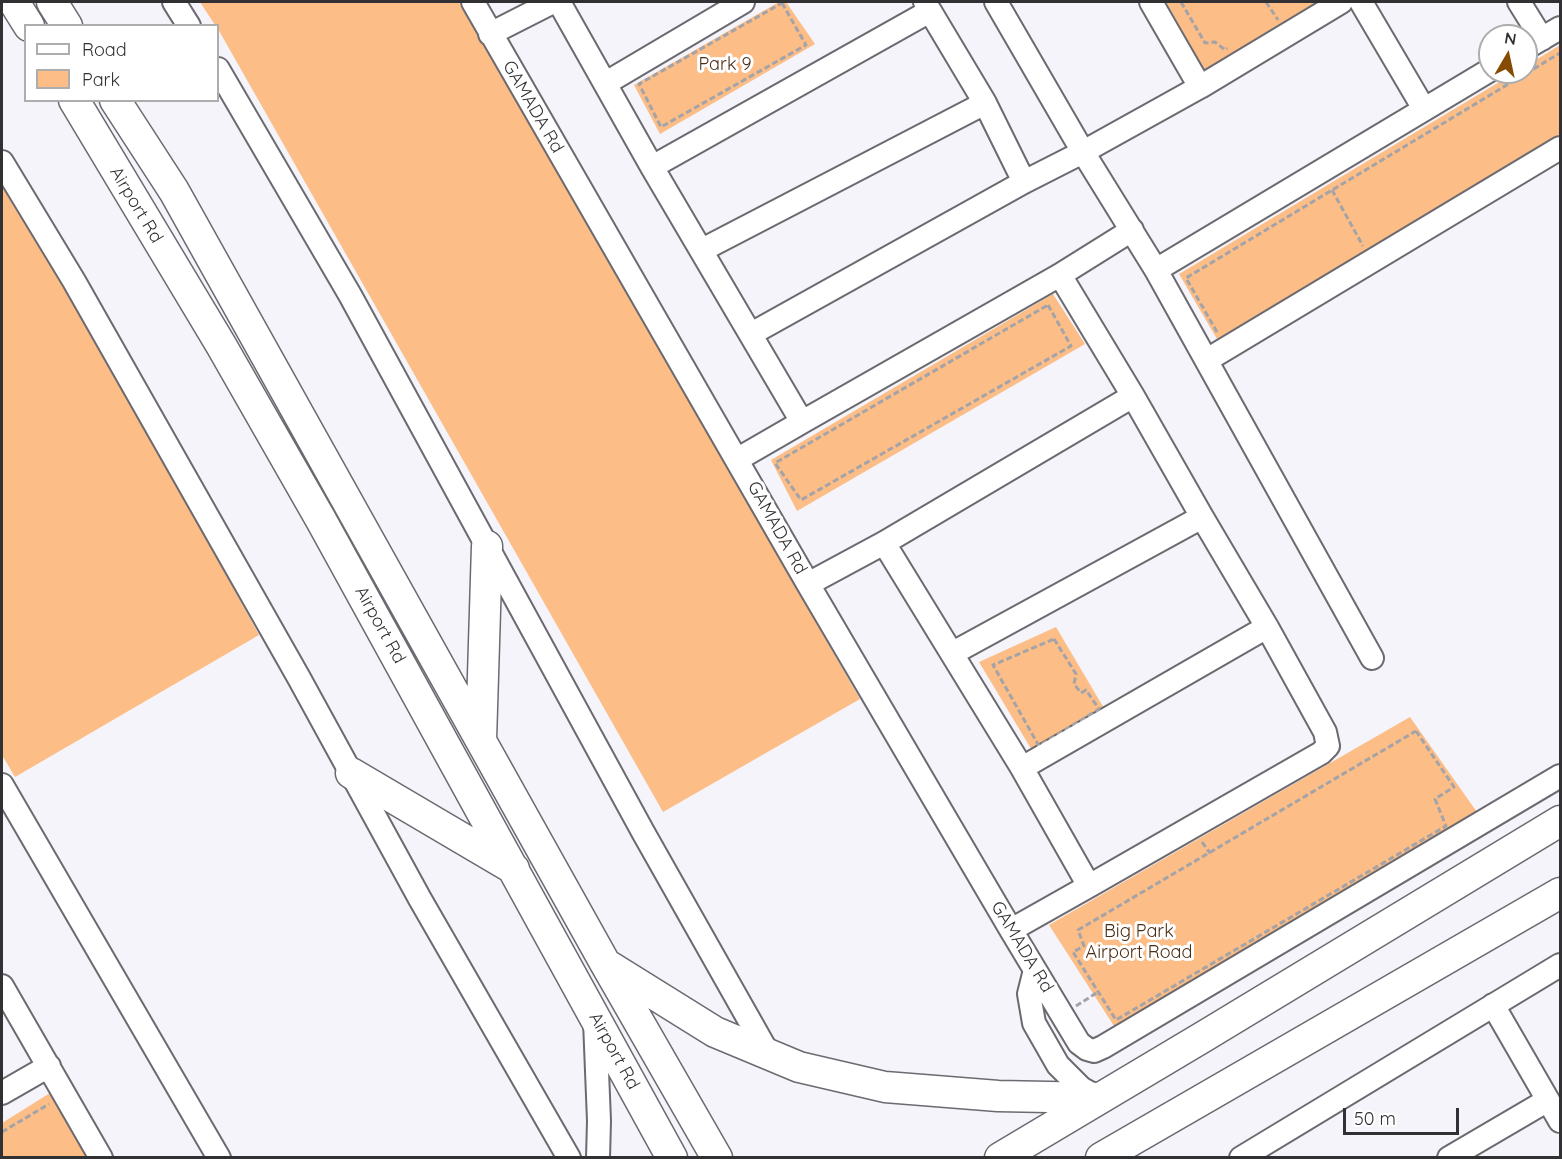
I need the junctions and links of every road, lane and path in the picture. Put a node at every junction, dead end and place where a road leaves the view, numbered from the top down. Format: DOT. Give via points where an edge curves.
graph roads {
  1 [pos="14,2"];
  2 [pos="52,2"];
  3 [pos="174,2"];
  4 [pos="473,2"];
  5 [pos="553,2"];
  6 [pos="559,2"];
  7 [pos="743,2"];
  8 [pos="996,2"];
  9 [pos="1151,2"];
  10 [pos="1181,2"];
  11 [pos="1341,2"];
  12 [pos="1361,2"];
  13 [pos="1519,2"];
  14 [pos="928,6"];
  15 [pos="1285,15"];
  16 [pos="1277,20"];
  17 [pos="28,24"];
  18 [pos="66,24"];
  19 [pos="188,24"];
  20 [pos="490,34"];
  21 [pos="1543,38"];
  22 [pos="1234,45"];
  23 [pos="1560,53"];
  24 [pos="219,71"];
  25 [pos="1478,76"];
  26 [pos="606,82"];
  27 [pos="639,84"];
  28 [pos="1200,87"];
  29 [pos="75,102"];
  30 [pos="116,102"];
  31 [pos="985,103"];
  32 [pos="1425,109"];
  33 [pos="1560,148"];
  34 [pos="1083,152"];
  35 [pos="2,162"];
  36 [pos="652,167"];
  37 [pos="1024,182"];
  38 [pos="1332,190"];
  39 [pos="1132,230"];
  40 [pos="1363,246"];
  41 [pos="702,250"];
  42 [pos="1156,270"];
  43 [pos="1060,275"];
  44 [pos="1048,305"];
  45 [pos="1218,333"];
  46 [pos="752,334"];
  47 [pos="1207,360"];
  48 [pos="1133,396"];
  49 [pos="802,422"];
  50 [pos="738,459"];
  51 [pos="1202,517"];
  52 [pos="884,543"];
  53 [pos="487,546"];
  54 [pos="808,584"];
  55 [pos="1267,627"];
  56 [pos="953,653"];
  57 [pos="1372,658"];
  58 [pos="481,740"];
  59 [pos="1039,746"];
  60 [pos="1022,768"];
  61 [pos="351,773"];
  62 [pos="1560,776"];
  63 [pos="2,785"];
  64 [pos="1560,821"];
  65 [pos="514,869"];
  66 [pos="1089,886"];
  67 [pos="1560,892"];
  68 [pos="1011,930"];
  69 [pos="605,963"];
  70 [pos="1560,965"];
  71 [pos="1035,970"];
  72 [pos="2,986"];
  73 [pos="1098,992"];
  74 [pos="1493,1005"];
  75 [pos="1062,1014"];
  76 [pos="595,1015"];
  77 [pos="769,1055"];
  78 [pos="49,1066"];
  79 [pos="2,1093"];
  80 [pos="1099,1098"];
  81 [pos="1548,1100"];
  82 [pos="54,1113"];
  83 [pos="1560,1121"];
  84 [pos="2,1132"];
  85 [pos="1102,1157"];
  86 [pos="101,1158"];
  87 [pos="219,1158"];
  88 [pos="569,1158"];
  89 [pos="598,1158"];
  90 [pos="672,1158"];
  91 [pos="717,1158"];
  92 [pos="1000,1158"];
  93 [pos="1241,1158"];
  94 [pos="1449,1158"];
  1 -- 17 [label="main road"];
  2 -- 18 [label="main road"];
  3 -- 19 [label="street"];
  4 -- 20 [label="street, GAMADA Rd"];
  5 -- 20 [label="street"];
  6 -- 26 [label="street"];
  7 -- 26 [label="street"];
  8 -- 34 [label="street"];
  9 -- 28 [label="street"];
  10 -- 22 [label="path" via="1205,43 1215,42 1225,50"];
  11 -- 28 [label="street"];
  12 -- 32 [label="street"];
  13 -- 21 [label="street"];
  14 -- 31 [label="street"];
  14 -- 36 [label="street"];
  15 -- 16 [label="path"];
  20 -- 50 [label="street, GAMADA Rd"];
  23 -- 38 [label="path"];
  24 -- 53 [label="street" via="350,296"];
  25 -- 32 [label="street"];
  26 -- 36 [label="street"];
  27 -- 27 [label="path" via="782,3 806,45 661,127"];
  28 -- 34 [label="street"];
  29 -- 65 [label="main road, Airport Rd" via="221,345"];
  30 -- 58 [label="main road" via="174,191"];
  31 -- 37 [label="street"];
  31 -- 41 [label="street"];
  32 -- 42 [label="street"];
  33 -- 47 [label="street"];
  34 -- 37 [label="street"];
  34 -- 39 [label="street"];
  35 -- 61 [label="street" via="74,281"];
  36 -- 41 [label="street"];
  37 -- 46 [label="street"];
  38 -- 40 [label="path"];
  38 -- 45 [label="path" via="1186,278"];
  39 -- 42 [label="street"];
  39 -- 43 [label="street"];
  41 -- 46 [label="street"];
  42 -- 47 [label="street"];
  43 -- 48 [label="street"];
  43 -- 49 [label="street"];
  44 -- 44 [label="path" via="1071,346 801,500 775,463"];
  46 -- 49 [label="street"];
  47 -- 57 [label="street"];
  48 -- 51 [label="street"];
  48 -- 52 [label="street"];
  49 -- 50 [label="street"];
  50 -- 54 [label="street, GAMADA Rd"];
  51 -- 55 [label="street"];
  51 -- 56 [label="street"];
  52 -- 54 [label="street"];
  52 -- 56 [label="street"];
  53 -- 58 [label="main road"];
  53 -- 77 [label="street"];
  54 -- 68 [label="street, GAMADA Rd"];
  55 -- 60 [label="street"];
  55 -- 66 [label="street" via="1325,732 1328,746"];
  56 -- 60 [label="street"];
  58 -- 69 [label="main road"];
  59 -- 59 [label="path" via="1099,709 1086,690 1081,693 1074,684 1076,674 1054,639 993,665"];
  60 -- 66 [label="street"];
  61 -- 65 [label="main road"];
  61 -- 88 [label="street"];
  62 -- 75 [label="street, GAMADA Rd" via="1103,1047 1087,1049 1079,1043"];
  63 -- 87 [label="street"];
  64 -- 80 [label="main road"];
  65 -- 76 [label="main road, Airport Rd"];
  66 -- 68 [label="street"];
  67 -- 85 [label="main road"];
  68 -- 71 [label="street, GAMADA Rd"];
  69 -- 77 [label="main road" via="715,1032"];
  69 -- 91 [label="main road"];
  70 -- 74 [label="street"];
  71 -- 75 [label="street, GAMADA Rd"];
  71 -- 80 [label="street" via="1029,994 1034,1023 1058,1065 1081,1088"];
  72 -- 78 [label="street"];
  73 -- 73 [label="path" via="1073,952 1084,946 1078,930 1416,731 1454,788 1435,799 1446,826 1116,1020"];
  73 -- 75 [label="path"];
  74 -- 81 [label="street"];
  74 -- 93 [label="street"];
  76 -- 89 [label="street"];
  76 -- 90 [label="main road, Airport Rd"];
  77 -- 80 [label="main road" via="799,1067 885,1087 998,1096"];
  78 -- 79 [label="street"];
  78 -- 86 [label="street"];
  80 -- 92 [label="main road"];
  81 -- 83 [label="street"];
  81 -- 94 [label="street"];
  82 -- 84 [label="path" via="49,1104"];
}
